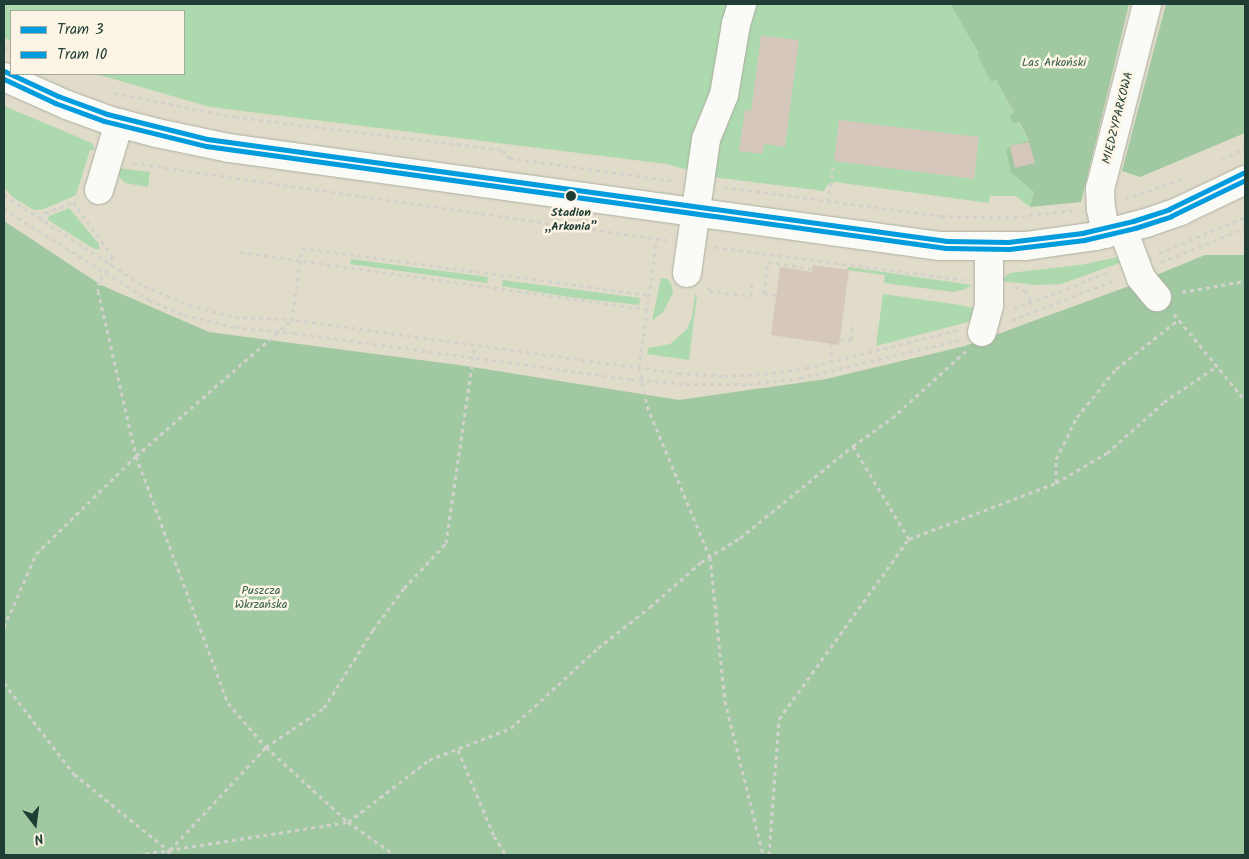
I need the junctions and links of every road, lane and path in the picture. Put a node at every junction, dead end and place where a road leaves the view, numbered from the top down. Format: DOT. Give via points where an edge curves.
graph roads {
  1 [pos="742,4"];
  2 [pos="1147,4"];
  3 [pos="4,77"];
  4 [pos="110,92"];
  5 [pos="120,123"];
  6 [pos="1245,147"];
  7 [pos="109,159"];
  8 [pos="1220,161"];
  9 [pos="833,167"];
  10 [pos="1190,176"];
  11 [pos="1245,180"];
  12 [pos="699,184"];
  13 [pos="90,194"];
  14 [pos="4,195"];
  15 [pos="73,202"];
  16 [pos="828,202"];
  17 [pos="1100,205"];
  18 [pos="4,210"];
  19 [pos="695,214"];
  20 [pos="1245,217"];
  21 [pos="40,220"];
  22 [pos="1245,228"];
  23 [pos="658,232"];
  24 [pos="1115,232"];
  25 [pos="657,238"];
  26 [pos="989,247"];
  27 [pos="707,248"];
  28 [pos="240,252"];
  29 [pos="300,260"];
  30 [pos="110,265"];
  31 [pos="1137,267"];
  32 [pos="813,269"];
  33 [pos="104,274"];
  34 [pos="698,278"];
  35 [pos="1245,281"];
  36 [pos="752,283"];
  37 [pos="989,283"];
  38 [pos="649,295"];
  39 [pos="776,295"];
  40 [pos="1157,297"];
  41 [pos="1031,302"];
  42 [pos="647,309"];
  43 [pos="1179,319"];
  44 [pos="292,320"];
  45 [pos="852,323"];
  46 [pos="984,326"];
  47 [pos="279,331"];
  48 [pos="840,339"];
  49 [pos="475,344"];
  50 [pos="831,344"];
  51 [pos="474,357"];
  52 [pos="831,362"];
  53 [pos="1217,366"];
  54 [pos="639,367"];
  55 [pos="715,368"];
  56 [pos="714,376"];
  57 [pos="642,381"];
  58 [pos="1245,400"];
  59 [pos="853,446"];
  60 [pos="136,456"];
  61 [pos="1056,482"];
  62 [pos="909,539"];
  63 [pos="710,557"];
  64 [pos="4,627"];
  65 [pos="4,684"];
  66 [pos="266,747"];
  67 [pos="458,750"];
  68 [pos="348,822"];
  69 [pos="170,850"];
  70 [pos="137,855"];
  71 [pos="168,855"];
  72 [pos="174,855"];
  73 [pos="395,855"];
  74 [pos="506,855"];
  75 [pos="763,855"];
  76 [pos="769,855"];
  1 -- 12 [label="street" via="727,85 706,139"];
  2 -- 17 [label="street, MIĘDZYPARKOWA" via="1110,146 1100,189"];
  3 -- 5 [label="street" via="67,105"];
  4 -- 12 [label="path" via="235,117 502,150 509,158"];
  5 -- 7 [label="street"];
  5 -- 19 [label="street" via="250,151"];
  6 -- 8 [label="path"];
  7 -- 13 [label="street"];
  7 -- 25 [label="path"];
  9 -- 16 [label="path"];
  10 -- 17 [label="path"];
  11 -- 24 [label="street" via="1180,211"];
  12 -- 16 [label="path"];
  12 -- 19 [label="street"];
  13 -- 15 [label="path"];
  14 -- 21 [label="path"];
  15 -- 21 [label="path" via="46,213"];
  15 -- 30 [label="path" via="110,252 113,260"];
  16 -- 17 [label="path" via="919,214 982,218 1041,215"];
  17 -- 24 [label="street, MIĘDZYPARKOWA"];
  18 -- 33 [label="path"];
  19 -- 26 [label="street" via="917,244"];
  19 -- 27 [label="street"];
  20 -- 31 [label="path"];
  21 -- 30 [label="path"];
  22 -- 31 [label="path"];
  23 -- 25 [label="path"];
  24 -- 26 [label="street" via="1047,244"];
  24 -- 31 [label="street, MIĘDZYPARKOWA"];
  25 -- 27 [label="path"];
  25 -- 38 [label="path"];
  26 -- 37 [label="street"];
  27 -- 34 [label="street"];
  27 -- 37 [label="path"];
  28 -- 29 [label="path"];
  29 -- 38 [label="path" via="302,248"];
  29 -- 42 [label="path"];
  29 -- 44 [label="path"];
  30 -- 33 [label="path"];
  30 -- 44 [label="path" via="158,292 202,309 241,318"];
  31 -- 40 [label="street, MIĘDZYPARKOWA" via="1141,278"];
  31 -- 41 [label="path"];
  31 -- 46 [label="path"];
  32 -- 39 [label="path" via="768,262 764,293"];
  33 -- 47 [label="path" via="149,300 184,315 229,326"];
  33 -- 60 [label="path" via="98,291"];
  34 -- 36 [label="path" via="708,291 751,296"];
  35 -- 40 [label="path"];
  37 -- 41 [label="path" via="1021,288"];
  37 -- 46 [label="street"];
  38 -- 42 [label="path"];
  40 -- 43 [label="path"];
  41 -- 46 [label="path"];
  42 -- 54 [label="path"];
  43 -- 53 [label="path"];
  43 -- 61 [label="path" via="1116,368 1077,417 1056,459"];
  44 -- 47 [label="path"];
  44 -- 49 [label="path"];
  45 -- 48 [label="path" via="850,340"];
  46 -- 52 [label="path"];
  46 -- 57 [label="path" via="953,342 820,374 772,382 718,385"];
  46 -- 59 [label="path" via="961,358 892,418"];
  47 -- 51 [label="path"];
  47 -- 60 [label="path"];
  49 -- 51 [label="path"];
  49 -- 54 [label="path"];
  50 -- 52 [label="path"];
  51 -- 57 [label="path"];
  51 -- 66 [label="path" via="446,543 404,588 324,708"];
  52 -- 56 [label="path" via="778,372"];
  53 -- 58 [label="path"];
  53 -- 61 [label="path" via="1164,402 1107,453"];
  54 -- 56 [label="path"];
  54 -- 57 [label="path"];
  55 -- 56 [label="path"];
  57 -- 63 [label="path" via="647,406"];
  59 -- 62 [label="path"];
  59 -- 63 [label="path" via="740,538"];
  60 -- 64 [label="path" via="36,554"];
  60 -- 66 [label="path" via="228,703"];
  61 -- 62 [label="path"];
  62 -- 76 [label="path" via="779,719"];
  63 -- 67 [label="path" via="598,648 511,728"];
  63 -- 75 [label="path" via="725,701"];
  65 -- 69 [label="path" via="74,774"];
  66 -- 68 [label="path"];
  66 -- 69 [label="path"];
  67 -- 68 [label="path" via="429,760"];
  67 -- 74 [label="path" via="494,836"];
  68 -- 69 [label="path"];
  68 -- 73 [label="path"];
  69 -- 70 [label="path"];
  69 -- 71 [label="path"];
  69 -- 72 [label="path"];
}
